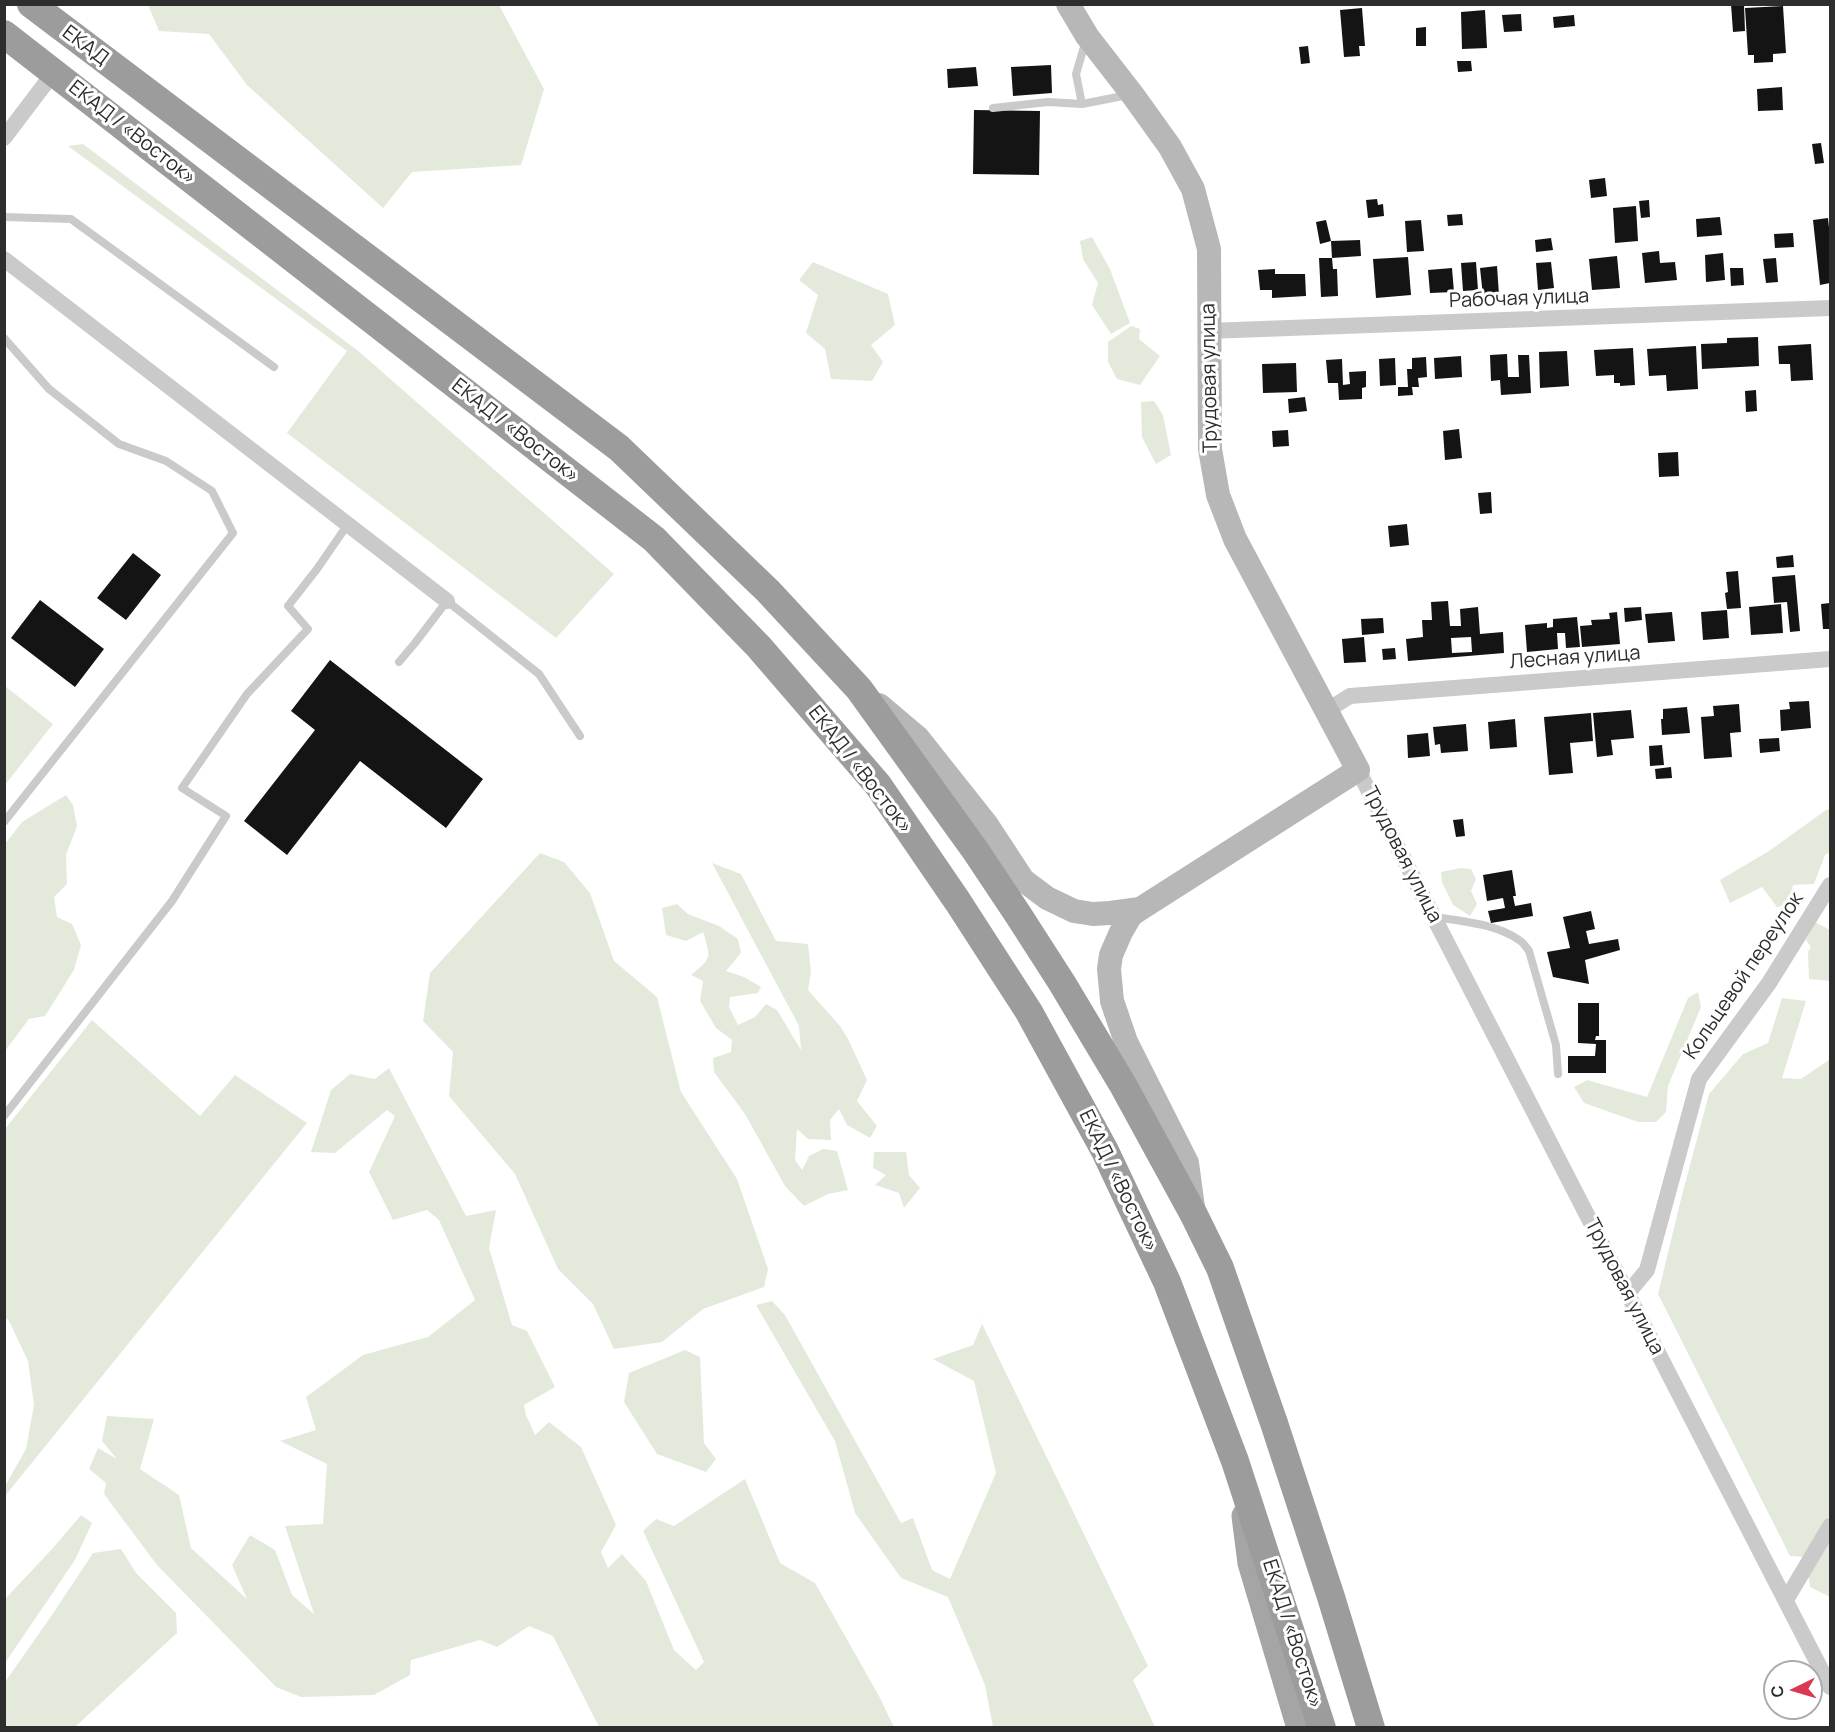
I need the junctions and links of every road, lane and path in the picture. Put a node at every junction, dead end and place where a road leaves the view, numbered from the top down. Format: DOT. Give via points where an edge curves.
graph roads {
  1 [pos="31,4"];
  2 [pos="1068,4"];
  3 [pos="4,34"];
  4 [pos="1087,36"];
  5 [pos="54,72"];
  6 [pos="138,87"];
  7 [pos="1132,94"];
  8 [pos="1082,104"];
  9 [pos="993,108"];
  10 [pos="4,138"];
  11 [pos="4,217"];
  12 [pos="4,259"];
  13 [pos="1830,308"];
  14 [pos="1208,331"];
  15 [pos="4,338"];
  16 [pos="274,367"];
  17 [pos="348,524"];
  18 [pos="447,601"];
  19 [pos="1830,659"];
  20 [pos="399,662"];
  21 [pos="859,689"];
  22 [pos="1326,711"];
  23 [pos="580,736"];
  24 [pos="1358,771"];
  25 [pos="4,822"];
  26 [pos="1830,885"];
  27 [pos="1140,909"];
  28 [pos="1434,917"];
  29 [pos="1558,1074"];
  30 [pos="4,1116"];
  31 [pos="1194,1215"];
  32 [pos="1628,1293"];
  33 [pos="1240,1476"];
  34 [pos="1830,1526"];
  35 [pos="1786,1600"];
  36 [pos="1345,1640"];
  37 [pos="1830,1687"];
  38 [pos="1300,1728"];
  39 [pos="1322,1728"];
  40 [pos="1371,1728"];
  41 [pos="1391,1728"];
  1 -- 6 [label="highway, ЕКАД"];
  2 -- 4 [label="main road, Трудовая улица"];
  3 -- 5 [label="highway, ЕКАД"];
  4 -- 7 [label="main road, Трудовая улица"];
  4 -- 8 [label="lane" via="1076,74"];
  5 -- 10 [label="street"];
  5 -- 33 [label="highway, ЕКАД / «Восток»" via="654,539 759,647 878,785 1029,1012 1105,1151 1167,1281"];
  6 -- 21 [label="highway, ЕКАД / «Восток»" via="619,448 768,591"];
  7 -- 8 [label="lane"];
  7 -- 14 [label="main road, Трудовая улица" via="1170,147 1193,189 1209,249"];
  8 -- 9 [label="lane" via="1048,102"];
  11 -- 16 [label="lane" via="71,219"];
  12 -- 17 [label="street"];
  13 -- 14 [label="street, Рабочая улица"];
  14 -- 22 [label="main road, Трудовая улица" via="1210,449 1218,495 1235,539"];
  15 -- 25 [label="lane" via="49,389 119,444 166,462 212,491 233,533"];
  17 -- 18 [label="street"];
  17 -- 30 [label="lane" via="288,606 308,628 247,694 182,788 226,816 172,901"];
  18 -- 20 [label="lane"];
  18 -- 23 [label="lane" via="539,674"];
  19 -- 22 [label="street, Лесная улица" via="1350,696"];
  21 -- 27 [label="main road" via="918,738 987,825 1023,880 1074,911 1092,914"];
  21 -- 31 [label="highway, ЕКАД / «Восток»" via="975,850 1062,983"];
  22 -- 24 [label="main road, Трудовая улица"];
  24 -- 27 [label="main road"];
  24 -- 28 [label="street, Трудовая улица"];
  26 -- 32 [label="street, Кольцевой переулок" via="1769,983 1700,1079 1647,1270"];
  27 -- 31 [label="main road" via="1131,915 1111,955 1112,1001 1126,1042 1187,1162"];
  28 -- 29 [label="lane" via="1493,928 1520,940 1529,951 1556,1045"];
  28 -- 32 [label="street, Трудовая улица"];
  31 -- 36 [label="highway, ЕКАД / «Восток»" via="1220,1268"];
  32 -- 35 [label="street, Трудовая улица"];
  33 -- 38 [label="main road" via="1251,1563"];
  33 -- 39 [label="highway, ЕКАД / «Восток»"];
  34 -- 35 [label="street"];
  35 -- 37 [label="street, Трудовая улица"];
  36 -- 40 [label="highway, ЕКАД / «Восток»"];
  36 -- 41 [label="highway"];
}
